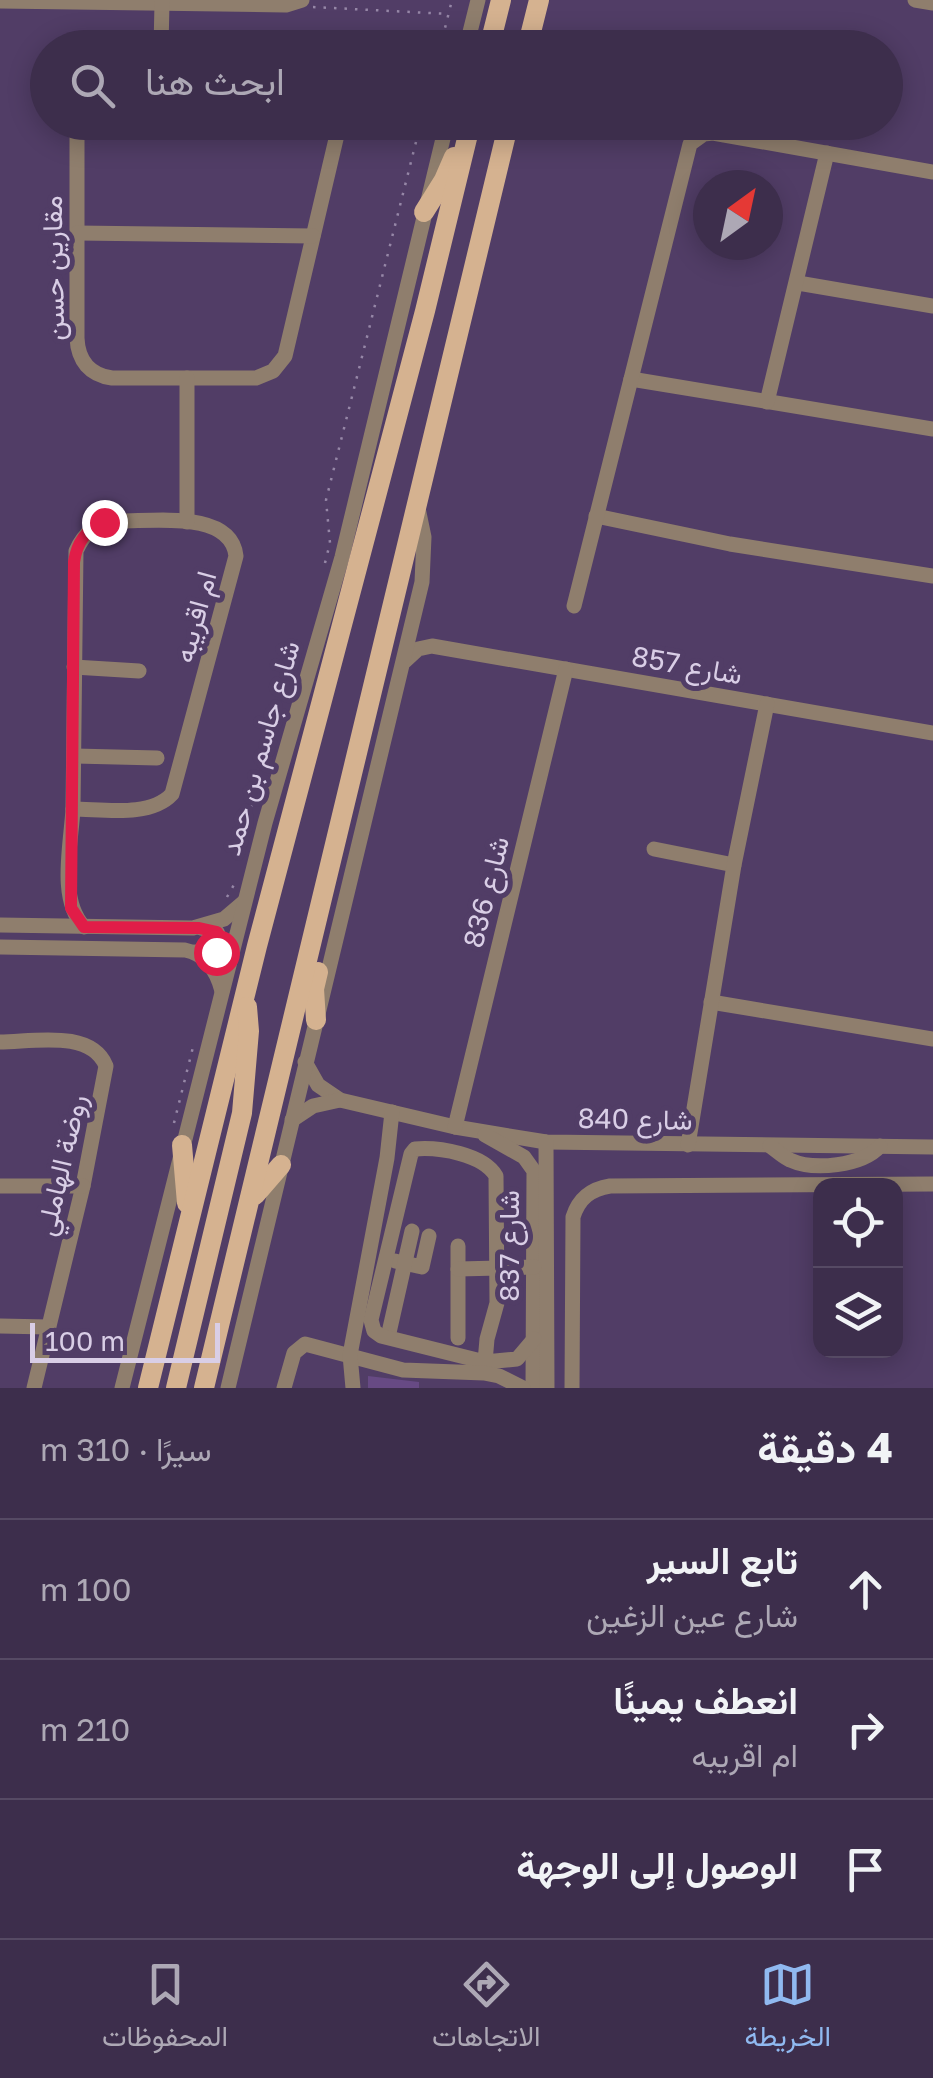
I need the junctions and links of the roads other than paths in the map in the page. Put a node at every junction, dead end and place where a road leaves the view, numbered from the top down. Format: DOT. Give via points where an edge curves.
graph roads {
  1 [pos="478,0"];
  2 [pos="501,0"];
  3 [pos="539,0"];
  4 [pos="915,0"];
  5 [pos="0,1"];
  6 [pos="294,2"];
  7 [pos="162,3"];
  8 [pos="933,3"];
  9 [pos="161,30"];
  10 [pos="470,30"];
  11 [pos="494,30"];
  12 [pos="532,30"];
  13 [pos="77,140"];
  14 [pos="336,140"];
  15 [pos="442,140"];
  16 [pos="461,140"];
  17 [pos="465,140"];
  18 [pos="505,140"];
  19 [pos="696,140"];
  20 [pos="753,140"];
  21 [pos="827,153"];
  22 [pos="933,172"];
  23 [pos="424,212"];
  24 [pos="77,233"];
  25 [pos="314,236"];
  26 [pos="798,283"];
  27 [pos="933,306"];
  28 [pos="187,378"];
  29 [pos="631,379"];
  30 [pos="767,402"];
  31 [pos="933,429"];
  32 [pos="418,508"];
  33 [pos="596,516"];
  34 [pos="187,522"];
  35 [pos="933,576"];
  36 [pos="574,606"];
  37 [pos="413,619"];
  38 [pos="432,646"];
  39 [pos="402,665"];
  40 [pos="74,668"];
  41 [pos="566,669"];
  42 [pos="139,671"];
  43 [pos="767,704"];
  44 [pos="933,733"];
  45 [pos="75,756"];
  46 [pos="157,758"];
  47 [pos="72,810"];
  48 [pos="654,849"];
  49 [pos="734,865"];
  50 [pos="69,900"];
  51 [pos="244,902"];
  52 [pos="319,918"];
  53 [pos="0,925"];
  54 [pos="54,926"];
  55 [pos="84,927"];
  56 [pos="199,928"];
  57 [pos="0,946"];
  58 [pos="195,952"];
  59 [pos="246,990"];
  60 [pos="222,991"];
  61 [pos="711,1002"];
  62 [pos="316,1020"];
  63 [pos="933,1039"];
  64 [pos="0,1042"];
  65 [pos="305,1062"];
  66 [pos="340,1100"];
  67 [pos="392,1112"];
  68 [pos="292,1120"];
  69 [pos="454,1126"];
  70 [pos="482,1132"];
  71 [pos="546,1142"];
  72 [pos="182,1145"];
  73 [pos="688,1145"];
  74 [pos="770,1146"];
  75 [pos="880,1146"];
  76 [pos="933,1146"];
  77 [pos="851,1164"];
  78 [pos="280,1166"];
  79 [pos="852,1178"];
  80 [pos="813,1184"];
  81 [pos="903,1184"];
  82 [pos="933,1184"];
  83 [pos="0,1186"];
  84 [pos="83,1186"];
  85 [pos="250,1200"];
  86 [pos="188,1215"];
  87 [pos="420,1234"];
  88 [pos="458,1246"];
  89 [pos="386,1258"];
  90 [pos="408,1265"];
  91 [pos="534,1267"];
  92 [pos="496,1269"];
  93 [pos="458,1270"];
  94 [pos="0,1326"];
  95 [pos="48,1327"];
  96 [pos="392,1338"];
  97 [pos="458,1338"];
  98 [pos="534,1339"];
  99 [pos="350,1355"];
  100 [pos="485,1362"];
  101 [pos="434,1380"];
  102 [pos="499,1382"];
  103 [pos="34,1388"];
  104 [pos="122,1388"];
  105 [pos="148,1388"];
  106 [pos="176,1388"];
  107 [pos="204,1388"];
  108 [pos="228,1388"];
  109 [pos="284,1388"];
  110 [pos="353,1388"];
  111 [pos="523,1388"];
  112 [pos="534,1388"];
  113 [pos="547,1388"];
  114 [pos="572,1388"];
  1 -- 10 [label="street"];
  2 -- 11 [label="main road"];
  3 -- 12 [label="main road"];
  4 -- 8 [label="street"];
  5 -- 7 [label="street"];
  6 -- 7 [label="street"];
  7 -- 9 [label="street"];
  13 -- 24 [label="street, مقارين حسن"];
  14 -- 25 [label="street, مقارين حسن"];
  15 -- 23 [label="street, شارع جاسم بن حمد"];
  16 -- 23 [label="main road"];
  17 -- 59 [label="main road, شارع جاسم بن حمد"];
  18 -- 32 [label="main road"];
  19 -- 29 [label="street"];
  20 -- 21 [label="street"];
  21 -- 22 [label="street"];
  21 -- 26 [label="street"];
  23 -- 51 [label="street, شارع جاسم بن حمد" via="342,557"];
  24 -- 25 [label="street"];
  24 -- 28 [label="street, مقارين حسن" via="83,362 104,377"];
  25 -- 28 [label="street, مقارين حسن" via="280,364 256,378"];
  26 -- 27 [label="street"];
  26 -- 30 [label="street"];
  28 -- 34 [label="street"];
  29 -- 30 [label="street"];
  29 -- 33 [label="street"];
  30 -- 31 [label="street"];
  32 -- 37 [label="street" via="424,552"];
  32 -- 52 [label="main road"];
  33 -- 35 [label="street"];
  33 -- 36 [label="street"];
  34 -- 40 [label="street, ام اقريبه" via="104,522 86,533 74,562"];
  34 -- 47 [label="street, ام اقريبه" via="225,531 236,556 176,786 166,801 149,808"];
  37 -- 38 [label="street"];
  37 -- 39 [label="street"];
  38 -- 39 [label="street"];
  38 -- 41 [label="street, شارع 857"];
  39 -- 62 [label="street"];
  40 -- 42 [label="street"];
  40 -- 45 [label="street, ام اقريبه"];
  41 -- 43 [label="street, شارع 857"];
  41 -- 69 [label="street, شارع 836"];
  43 -- 44 [label="street, شارع 857"];
  43 -- 49 [label="street"];
  45 -- 46 [label="street"];
  45 -- 47 [label="street, ام اقريبه"];
  47 -- 50 [label="street, ام اقريبه"];
  48 -- 49 [label="street"];
  49 -- 61 [label="street"];
  50 -- 54 [label="street, ام اقريبه"];
  50 -- 55 [label="street"];
  51 -- 56 [label="street"];
  51 -- 60 [label="street, شارع جاسم بن حمد"];
  52 -- 62 [label="main road" via="324,946 314,989"];
  52 -- 85 [label="main road"];
  53 -- 54 [label="street"];
  54 -- 55 [label="street"];
  55 -- 56 [label="street"];
  56 -- 58 [label="street" via="217,932 222,944 216,952"];
  57 -- 58 [label="street"];
  58 -- 60 [label="street" via="215,972"];
  59 -- 86 [label="main road, شارع جاسم بن حمد"];
  59 -- 106 [label="main road" via="250,1031 242,1113"];
  60 -- 72 [label="street, شارع جاسم بن حمد"];
  61 -- 63 [label="street"];
  61 -- 73 [label="street"];
  62 -- 65 [label="street"];
  64 -- 84 [label="street, روضة الهاملي" via="83,1043 103,1058 106,1074"];
  65 -- 66 [label="street" via="318,1085"];
  65 -- 68 [label="street"];
  66 -- 67 [label="street, شارع 840"];
  66 -- 68 [label="street" via="312,1106"];
  67 -- 69 [label="street, شارع 840"];
  67 -- 99 [label="street"];
  68 -- 78 [label="street"];
  69 -- 70 [label="street, شارع 840"];
  70 -- 71 [label="street, شارع 840"];
  70 -- 91 [label="street, شارع 837" via="524,1157 534,1171"];
  71 -- 73 [label="street, شارع 840"];
  71 -- 113 [label="street, شارع 837"];
  72 -- 86 [label="main road"];
  72 -- 104 [label="street, شارع جاسم بن حمد"];
  73 -- 74 [label="street, شارع 840"];
  74 -- 75 [label="street, شارع 840"];
  74 -- 77 [label="street" via="798,1162"];
  75 -- 76 [label="street, شارع 840"];
  75 -- 77 [label="street"];
  77 -- 79 [label="street"];
  78 -- 85 [label="main road"];
  78 -- 108 [label="street"];
  80 -- 114 [label="street" via="610,1186 586,1195 572,1226"];
  81 -- 82 [label="street"];
  83 -- 84 [label="street"];
  84 -- 95 [label="street, روضة الهاملي"];
  85 -- 107 [label="main road"];
  86 -- 105 [label="main road, شارع جاسم بن حمد"];
  87 -- 90 [label="street"];
  88 -- 93 [label="street"];
  89 -- 90 [label="street"];
  89 -- 92 [label="street" via="411,1154 421,1148 479,1160 493,1170"];
  89 -- 96 [label="street" via="371,1324"];
  90 -- 96 [label="street"];
  91 -- 92 [label="street"];
  91 -- 98 [label="street, شارع 837"];
  92 -- 93 [label="street"];
  92 -- 100 [label="street"];
  93 -- 97 [label="street"];
  94 -- 95 [label="street"];
  95 -- 103 [label="street, روضة الهاملي"];
  96 -- 100 [label="street"];
  98 -- 100 [label="street" via="513,1361"];
  98 -- 112 [label="street, شارع 837"];
  99 -- 101 [label="street"];
  99 -- 109 [label="street" via="313,1344 298,1348"];
  99 -- 110 [label="street"];
  101 -- 102 [label="street"];
  102 -- 111 [label="street"];
}
